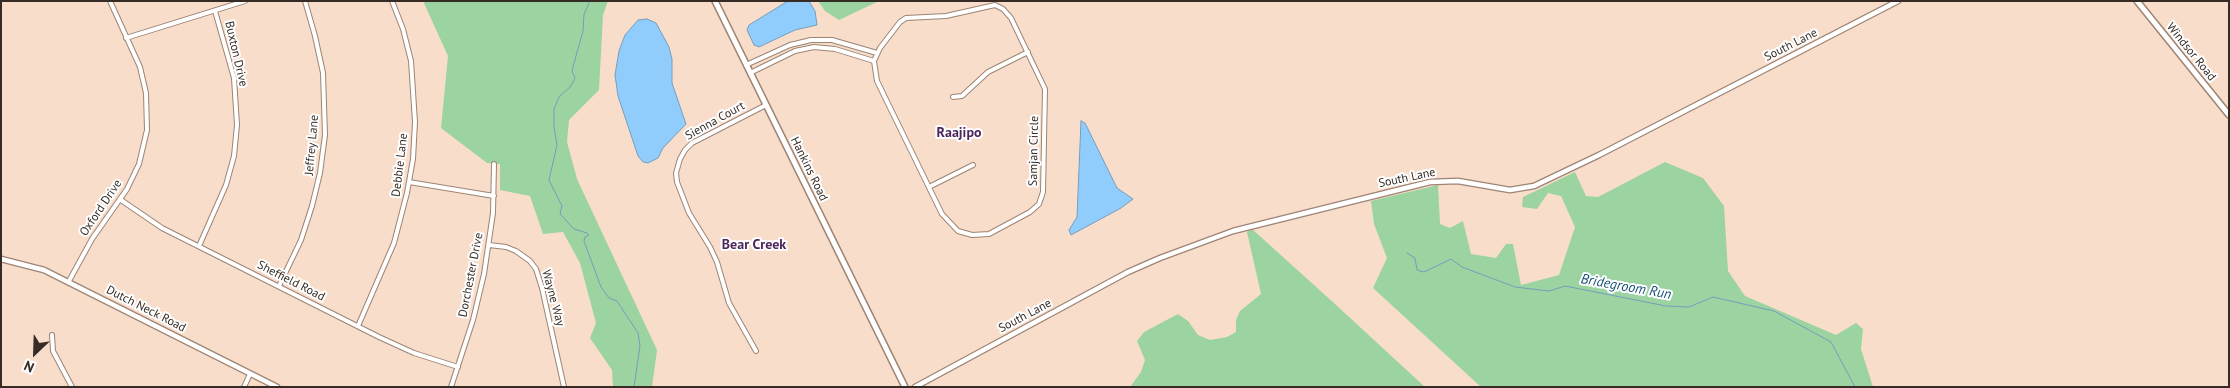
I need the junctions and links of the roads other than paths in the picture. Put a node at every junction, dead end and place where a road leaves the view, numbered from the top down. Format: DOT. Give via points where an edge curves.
graph roads {
  1 [pos="110,1"];
  2 [pos="245,1"];
  3 [pos="305,1"];
  4 [pos="392,1"];
  5 [pos="715,1"];
  6 [pos="1898,1"];
  7 [pos="2137,1"];
  8 [pos="215,11"];
  9 [pos="126,38"];
  10 [pos="777,51"];
  11 [pos="1028,52"];
  12 [pos="877,53"];
  13 [pos="781,58"];
  14 [pos="874,61"];
  15 [pos="746,65"];
  16 [pos="750,73"];
  17 [pos="953,98"];
  18 [pos="766,105"];
  19 [pos="2229,115"];
  20 [pos="494,164"];
  21 [pos="973,165"];
  22 [pos="409,182"];
  23 [pos="929,187"];
  24 [pos="494,196"];
  25 [pos="121,200"];
  26 [pos="489,245"];
  27 [pos="199,246"];
  28 [pos="1,259"];
  29 [pos="69,281"];
  30 [pos="278,286"];
  31 [pos="358,326"];
  32 [pos="52,335"];
  33 [pos="756,350"];
  34 [pos="458,367"];
  35 [pos="250,374"];
  36 [pos="72,387"];
  37 [pos="244,387"];
  38 [pos="277,387"];
  39 [pos="451,387"];
  40 [pos="564,387"];
  41 [pos="905,387"];
  42 [pos="915,387"];
  1 -- 9 [label="street, Oxford Drive"];
  2 -- 8 [label="street"];
  3 -- 30 [label="street, Jeffrey Lane" via="323,73 324,142 312,206"];
  4 -- 22 [label="street, Debbie Lane" via="407,40 413,74 415,122"];
  5 -- 15 [label="main road, Hankins Road"];
  6 -- 42 [label="street, South Lane" via="1534,186 1510,190 1458,181 1434,181 1232,232 1136,268"];
  7 -- 19 [label="main road, Windsor Road"];
  8 -- 9 [label="street"];
  8 -- 27 [label="street, Buxton Drive" via="234,78 237,125 234,156 226,185"];
  9 -- 25 [label="street, Oxford Drive" via="143,80 147,124 139,164"];
  10 -- 12 [label="street" via="802,41 821,39"];
  10 -- 13 [label="street"];
  10 -- 15 [label="street"];
  11 -- 12 [label="street, Samjan Circle" via="1008,13 995,5 946,16 906,18"];
  11 -- 17 [label="street" via="988,72 962,96"];
  11 -- 23 [label="street, Samjan Circle" via="1045,88 1043,192 1039,204 995,232 972,236 958,231 946,220"];
  12 -- 14 [label="street, Samjan Circle"];
  13 -- 14 [label="street" via="805,49 825,47"];
  13 -- 16 [label="street"];
  14 -- 23 [label="street, Samjan Circle" via="877,81"];
  15 -- 16 [label="main road, Hankins Road"];
  16 -- 18 [label="main road, Hankins Road"];
  18 -- 33 [label="street, Sienna Court" via="692,143 680,159 676,173 689,213 717,262 729,303"];
  18 -- 41 [label="main road, Hankins Road"];
  20 -- 24 [label="street, Dorchester Drive"];
  21 -- 23 [label="street"];
  22 -- 24 [label="street"];
  22 -- 31 [label="street, Debbie Lane" via="394,243"];
  24 -- 26 [label="street, Dorchester Drive"];
  25 -- 27 [label="street, Sheffield Road" via="152,222"];
  25 -- 29 [label="street, Oxford Drive" via="92,239"];
  26 -- 34 [label="street, Dorchester Drive" via="479,297"];
  26 -- 40 [label="street, Wayne Way" via="516,251 536,269"];
  27 -- 30 [label="street, Sheffield Road"];
  28 -- 29 [label="street, Dutch Neck Road" via="38,268"];
  29 -- 35 [label="street, Dutch Neck Road"];
  30 -- 31 [label="street, Sheffield Road"];
  31 -- 34 [label="street, Sheffield Road" via="414,353"];
  32 -- 36 [label="street" via="53,352"];
  34 -- 39 [label="street, Dorchester Drive"];
  35 -- 37 [label="street"];
  35 -- 38 [label="street, Dutch Neck Road"];
}
